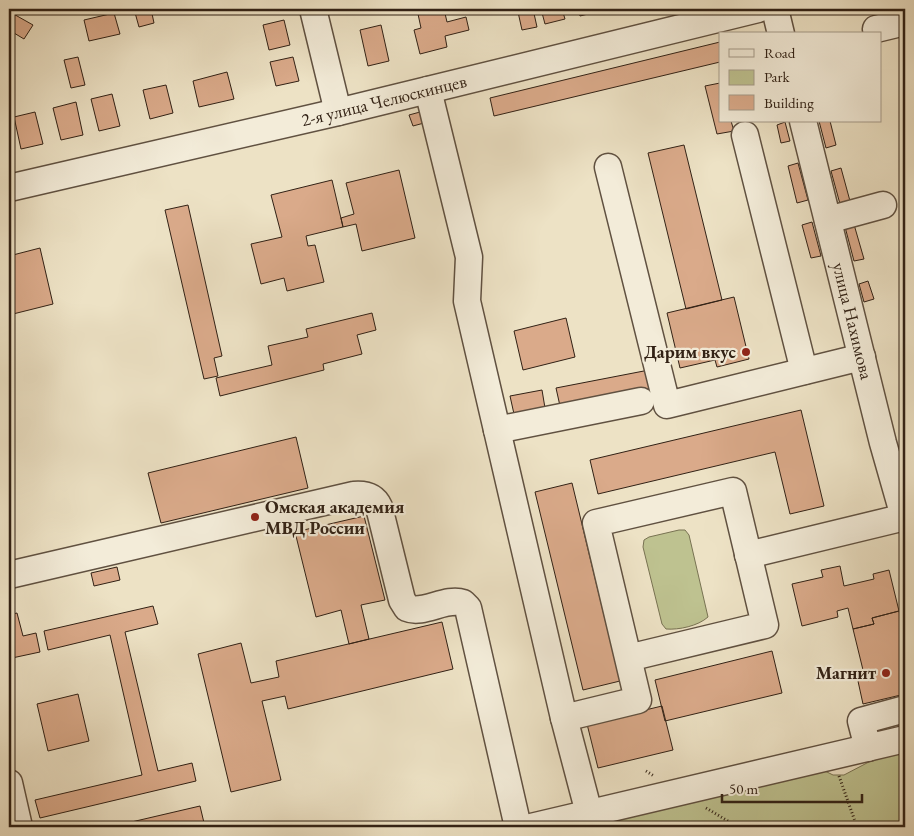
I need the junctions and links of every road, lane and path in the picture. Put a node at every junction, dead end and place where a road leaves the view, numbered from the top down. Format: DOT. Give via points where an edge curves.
graph roads {
  1 [pos="313,9"];
  2 [pos="758,9"];
  3 [pos="775,9"];
  4 [pos="905,22"];
  5 [pos="876,29"];
  6 [pos="781,32"];
  7 [pos="428,90"];
  8 [pos="338,112"];
  9 [pos="803,122"];
  10 [pos="745,135"];
  11 [pos="608,167"];
  12 [pos="9,188"];
  13 [pos="883,205"];
  14 [pos="828,220"];
  15 [pos="862,357"];
  16 [pos="804,371"];
  17 [pos="642,401"];
  18 [pos="497,430"];
  19 [pos="894,441"];
  20 [pos="905,518"];
  21 [pos="748,556"];
  22 [pos="9,575"];
  23 [pos="628,658"];
  24 [pos="905,709"];
  25 [pos="564,718"];
  26 [pos="905,739"];
  27 [pos="868,748"];
  28 [pos="832,756"];
  29 [pos="9,783"];
  30 [pos="588,814"];
  31 [pos="19,827"];
  32 [pos="518,827"];
  33 [pos="531,827"];
  34 [pos="857,827"];
  1 -- 8 [label="street"];
  2 -- 7 [label="street, 2-я улица Челюскинцев"];
  3 -- 6 [label="street"];
  4 -- 5 [label="street"];
  7 -- 8 [label="street, 2-я улица Челюскинцев"];
  7 -- 18 [label="street" via="469,257 467,301"];
  8 -- 12 [label="street, 2-я улица Челюскинцев"];
  9 -- 14 [label="street, улица Нахимова"];
  10 -- 16 [label="street"];
  11 -- 16 [label="street" via="667,405"];
  13 -- 14 [label="street"];
  14 -- 15 [label="street, улица Нахимова"];
  15 -- 16 [label="street"];
  15 -- 19 [label="street, улица Нахимова"];
  17 -- 18 [label="street"];
  18 -- 25 [label="street"];
  19 -- 20 [label="street, улица Нахимова"];
  20 -- 21 [label="street"];
  21 -- 23 [label="street" via="765,625"];
  21 -- 23 [label="street" via="733,490 596,523"];
  22 -- 32 [label="street" via="354,495 373,498 379,507 402,600 407,608 415,610 456,601 468,608"];
  23 -- 25 [label="street" via="638,700"];
  24 -- 27 [label="street" via="861,721"];
  25 -- 30 [label="street"];
  26 -- 27 [label="street"];
  27 -- 28 [label="street"];
  28 -- 30 [label="street"];
  28 -- 34 [label="path"];
  29 -- 31 [label="street"];
  30 -- 33 [label="street"];
}
